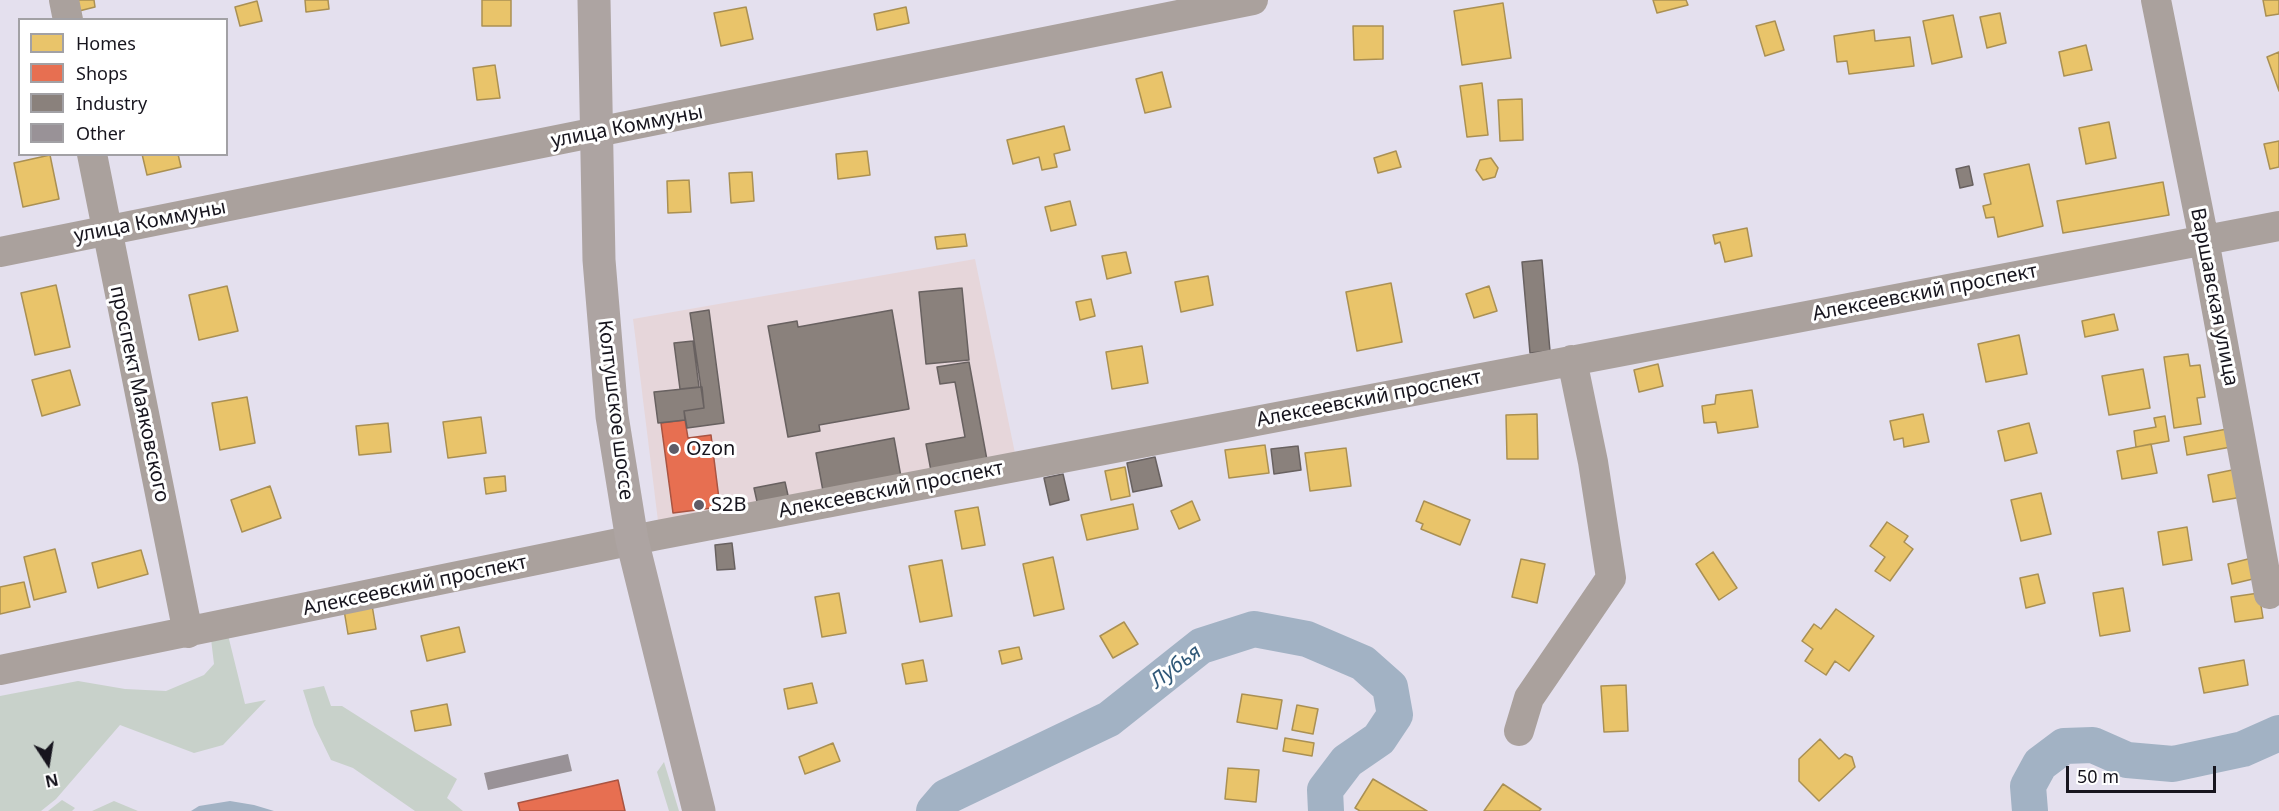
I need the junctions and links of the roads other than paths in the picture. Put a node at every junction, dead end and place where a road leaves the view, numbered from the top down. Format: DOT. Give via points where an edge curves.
graph roads {
  1 [pos="64,0"];
  2 [pos="594,0"];
  3 [pos="1253,0"];
  4 [pos="2156,0"];
  5 [pos="68,18"];
  6 [pos="595,134"];
  7 [pos="92,156"];
  8 [pos="2279,226"];
  9 [pos="106,230"];
  10 [pos="2204,240"];
  11 [pos="0,252"];
  12 [pos="1572,360"];
  13 [pos="632,540"];
  14 [pos="2269,594"];
  15 [pos="188,633"];
  16 [pos="0,670"];
  17 [pos="1519,731"];
  18 [pos="699,811"];
  1 -- 5 [label="street"];
  2 -- 6 [label="main road, Колтушское шоссе"];
  3 -- 6 [label="street, улица Коммуны"];
  4 -- 10 [label="street, Варшавская улица"];
  6 -- 9 [label="street, улица Коммуны"];
  6 -- 13 [label="main road, Колтушское шоссе" via="608,374"];
  7 -- 9 [label="street, проспект Маяковского"];
  8 -- 10 [label="street, Алексеевский проспект"];
  9 -- 11 [label="street, улица Коммуны"];
  9 -- 15 [label="street, проспект Маяковского"];
  10 -- 12 [label="street, Алексеевский проспект"];
  10 -- 14 [label="street, Варшавская улица"];
  12 -- 13 [label="street, Алексеевский проспект"];
  12 -- 17 [label="street" via="1614,587 1529,698"];
  13 -- 15 [label="street, Алексеевский проспект"];
  13 -- 18 [label="main road, Колтушское шоссе"];
  15 -- 16 [label="street, Алексеевский проспект"];
}
